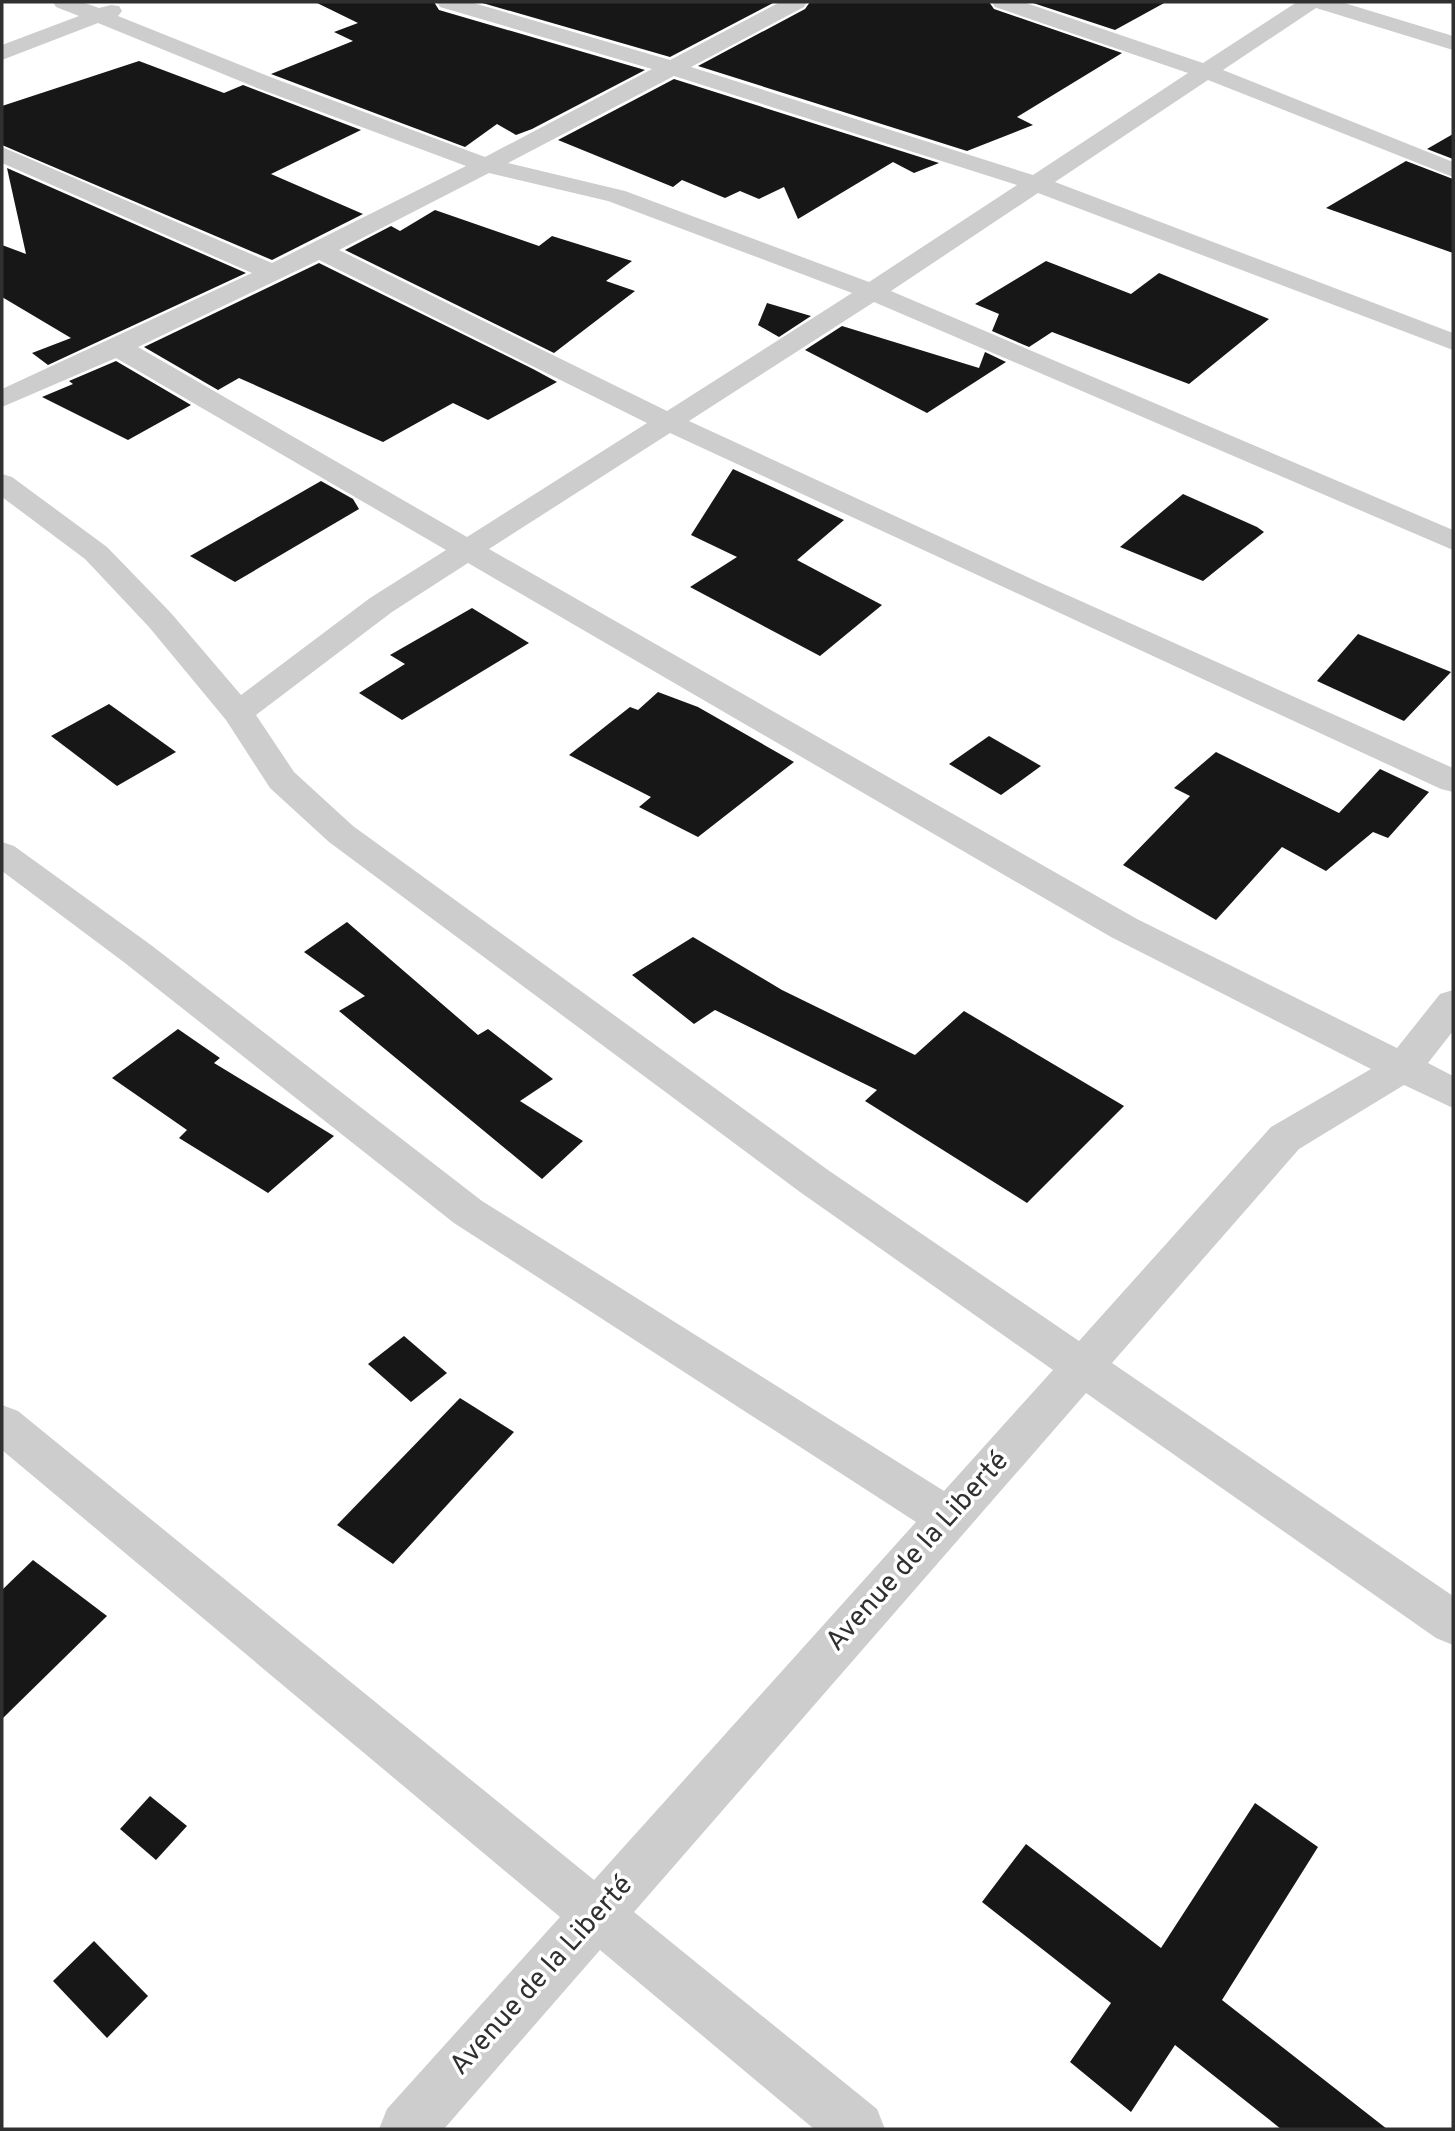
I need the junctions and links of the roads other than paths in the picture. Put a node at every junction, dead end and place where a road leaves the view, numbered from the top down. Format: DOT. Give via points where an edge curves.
graph roads {
  1 [pos="64,2"];
  2 [pos="131,2"];
  3 [pos="448,2"];
  4 [pos="796,2"];
  5 [pos="1003,2"];
  6 [pos="1311,2"];
  7 [pos="1319,2"];
  8 [pos="100,15"];
  9 [pos="1453,43"];
  10 [pos="2,53"];
  11 [pos="672,68"];
  12 [pos="1206,72"];
  13 [pos="2,154"];
  14 [pos="485,165"];
  15 [pos="1453,170"];
  16 [pos="1037,184"];
  17 [pos="319,250"];
  18 [pos="271,272"];
  19 [pos="873,292"];
  20 [pos="1453,342"];
  21 [pos="119,348"];
  22 [pos="2,399"];
  23 [pos="669,422"];
  24 [pos="2,483"];
  25 [pos="1453,541"];
  26 [pos="469,550"];
  27 [pos="238,713"];
  28 [pos="1453,781"];
  29 [pos="2,855"];
  30 [pos="1453,1004"];
  31 [pos="1404,1066"];
  32 [pos="1453,1093"];
  33 [pos="1083,1367"];
  34 [pos="2,1424"];
  35 [pos="948,1518"];
  36 [pos="1453,1623"];
  37 [pos="597,1914"];
  38 [pos="407,2129"];
  39 [pos="857,2129"];
  1 -- 8 [label="street"];
  2 -- 8 [label="street"];
  3 -- 11 [label="street"];
  4 -- 11 [label="street"];
  5 -- 12 [label="street"];
  6 -- 12 [label="street"];
  7 -- 9 [label="street"];
  8 -- 10 [label="street"];
  8 -- 14 [label="street"];
  11 -- 14 [label="street"];
  11 -- 16 [label="street"];
  12 -- 15 [label="street"];
  12 -- 16 [label="street"];
  13 -- 18 [label="street"];
  14 -- 17 [label="street"];
  14 -- 19 [label="street" via="616,196"];
  16 -- 19 [label="street"];
  16 -- 20 [label="street"];
  17 -- 18 [label="street"];
  17 -- 23 [label="street"];
  18 -- 21 [label="street"];
  19 -- 23 [label="street"];
  19 -- 25 [label="street"];
  21 -- 22 [label="street"];
  21 -- 26 [label="street"];
  23 -- 26 [label="street"];
  23 -- 28 [label="street"];
  24 -- 27 [label="street" via="96,553"];
  26 -- 27 [label="street" via="381,605"];
  26 -- 31 [label="street" via="1124,928"];
  27 -- 33 [label="street" via="282,780 341,834 814,1181"];
  29 -- 35 [label="street" via="138,954 468,1212"];
  30 -- 31 [label="street, Avenue de la Liberté"];
  31 -- 32 [label="street"];
  31 -- 33 [label="street, Avenue de la Liberté" via="1285,1138"];
  33 -- 35 [label="street, Avenue de la Liberté"];
  33 -- 36 [label="street"];
  34 -- 37 [label="street"];
  35 -- 37 [label="street, Avenue de la Liberté"];
  37 -- 38 [label="street, Avenue de la Liberté"];
  37 -- 39 [label="street"];
}
